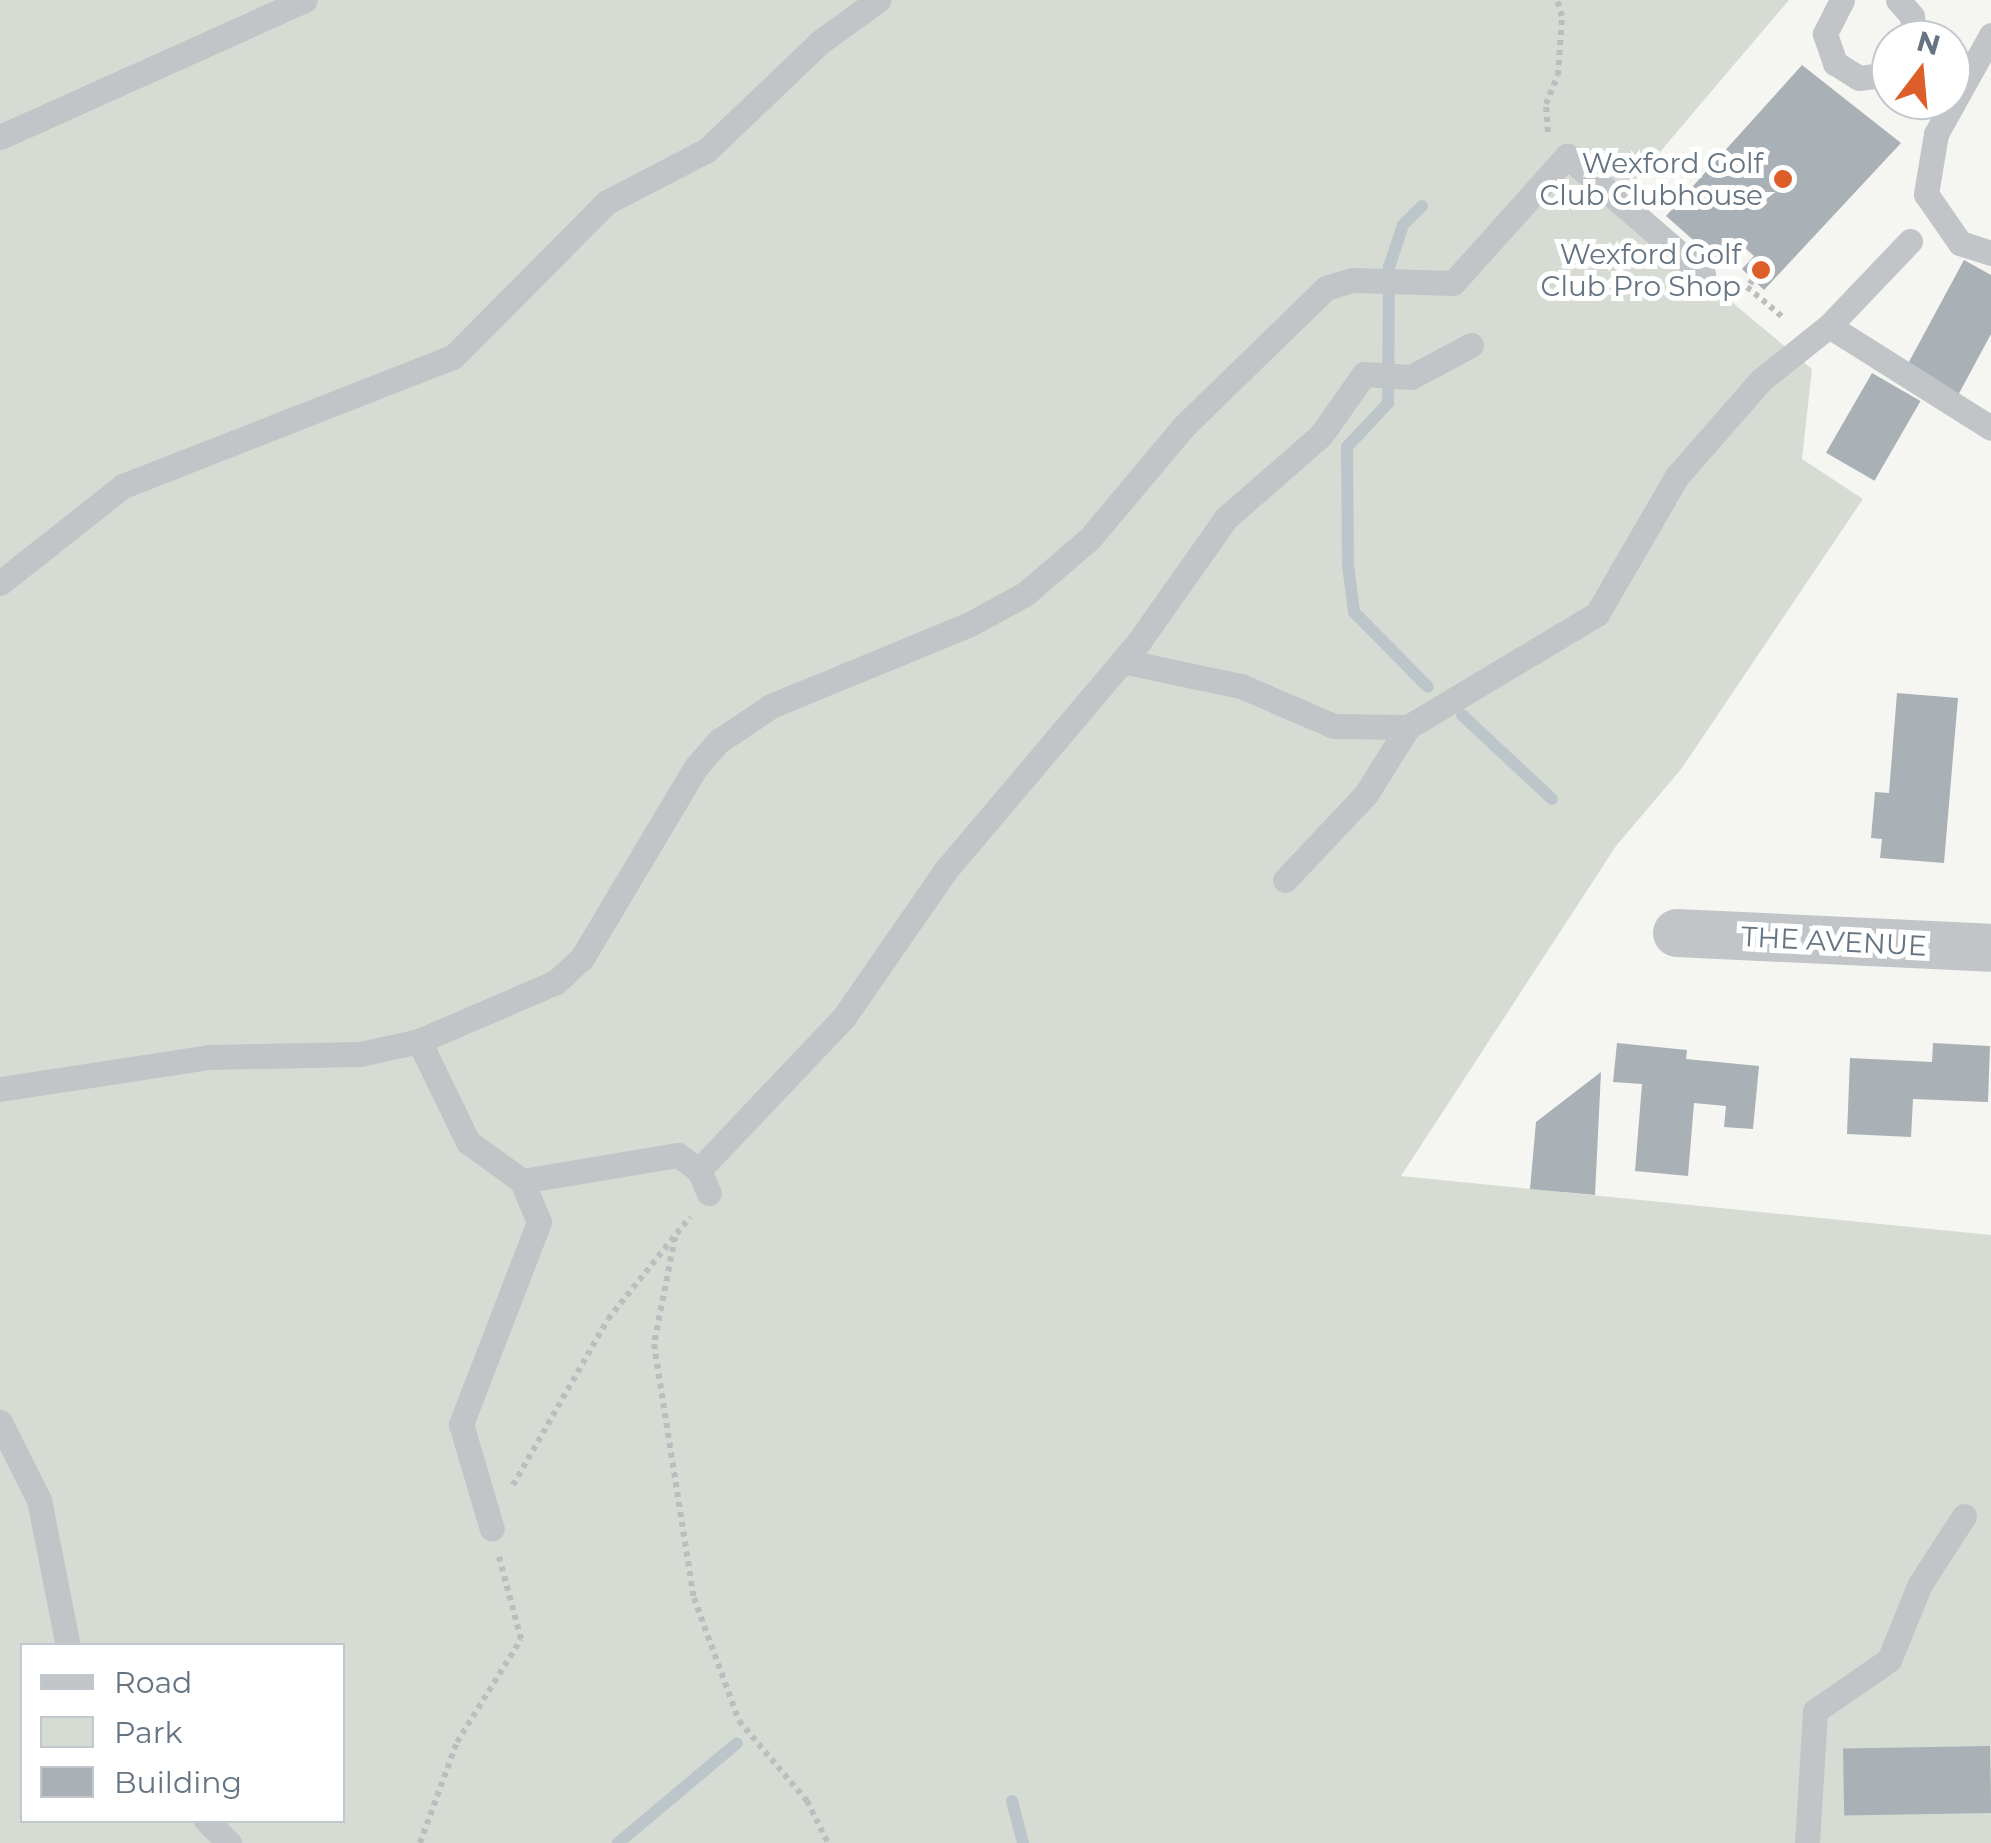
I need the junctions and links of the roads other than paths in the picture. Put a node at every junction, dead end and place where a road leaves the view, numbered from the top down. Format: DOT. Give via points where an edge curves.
graph roads {
  1 [pos="304,0"];
  2 [pos="878,0"];
  3 [pos="1842,0"];
  4 [pos="1991,35"];
  5 [pos="1871,76"];
  6 [pos="0,137"];
  7 [pos="1910,241"];
  8 [pos="1991,253"];
  9 [pos="1703,274"];
  10 [pos="1821,334"];
  11 [pos="1471,345"];
  12 [pos="1991,428"];
  13 [pos="0,583"];
  14 [pos="1122,661"];
  15 [pos="1408,726"];
  16 [pos="1285,880"];
  17 [pos="1677,933"];
  18 [pos="1991,948"];
  19 [pos="419,1041"];
  20 [pos="0,1090"];
  21 [pos="522,1181"];
  22 [pos="0,1422"];
  23 [pos="1964,1516"];
  24 [pos="492,1529"];
  25 [pos="67,1643"];
  26 [pos="209,1823"];
  27 [pos="229,1843"];
  28 [pos="1807,1843"];
  1 -- 6 [label="lane"];
  2 -- 13 [label="lane" via="820,42 707,150 607,202 452,357 123,486"];
  3 -- 5 [label="lane" via="1825,34 1835,63 1859,78"];
  4 -- 8 [label="lane" via="1936,134 1926,194 1960,243"];
  7 -- 10 [label="lane"];
  9 -- 19 [label="lane" via="1567,156 1453,283 1390,280 1326,288 1183,427 1090,538 1025,594 970,624 771,706 719,741 696,767 582,958 556,982 510,1006"];
  10 -- 12 [label="lane"];
  10 -- 15 [label="lane" via="1761,380 1676,476 1598,614"];
  11 -- 14 [label="lane" via="1411,378 1364,374 1321,435 1226,518"];
  14 -- 15 [label="lane" via="1240,686 1334,726"];
  14 -- 21 [label="lane" via="945,872 844,1017 704,1181 678,1156"];
  15 -- 16 [label="lane" via="1366,794"];
  17 -- 18 [label="street, THE AVENUE"];
  19 -- 20 [label="lane" via="360,1054 152,1062"];
  19 -- 21 [label="lane" via="468,1142"];
  21 -- 24 [label="lane" via="539,1222 462,1424"];
  22 -- 25 [label="lane" via="38,1500"];
  23 -- 28 [label="lane" via="1920,1584 1889,1660 1816,1711"];
  26 -- 27 [label="lane"];
}
